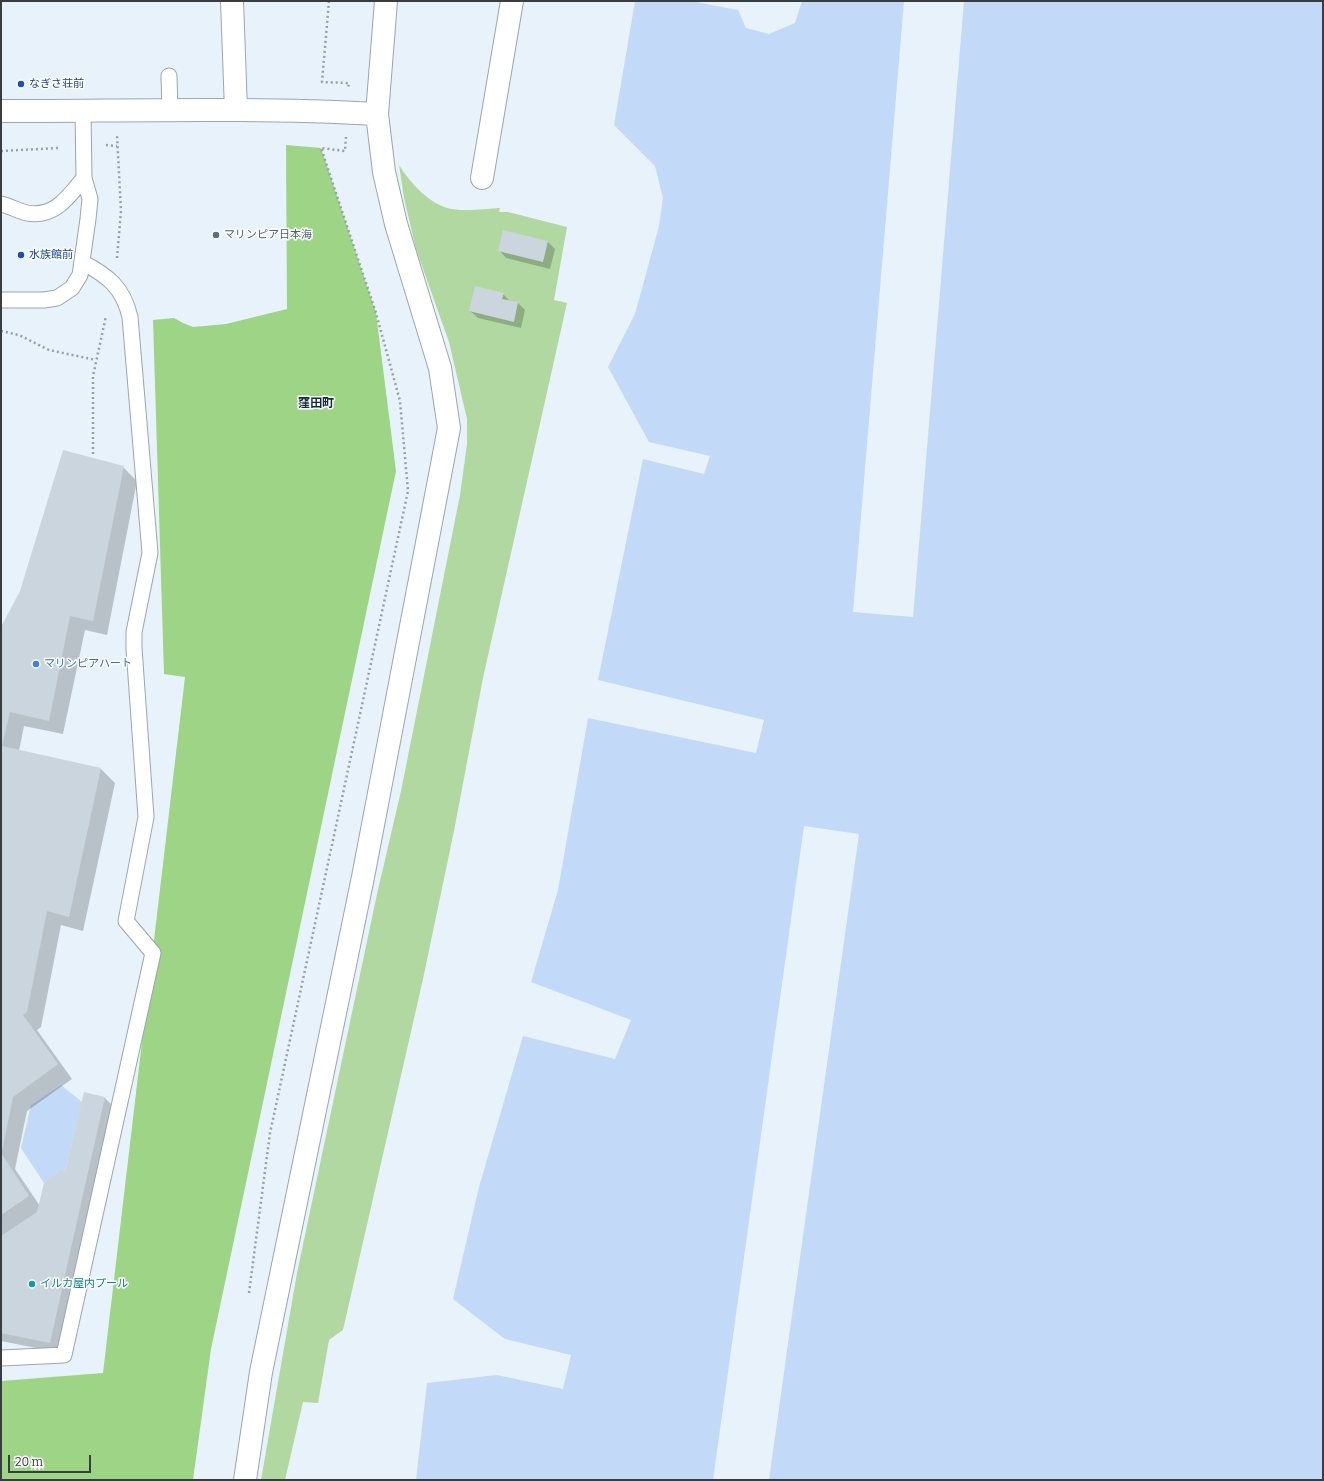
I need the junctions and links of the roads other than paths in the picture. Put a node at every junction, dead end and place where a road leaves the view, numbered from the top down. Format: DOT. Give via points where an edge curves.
graph roads {
  1 [pos="232,1"];
  2 [pos="386,1"];
  3 [pos="512,1"];
  4 [pos="169,76"];
  5 [pos="236,110"];
  6 [pos="1,111"];
  7 [pos="83,111"];
  8 [pos="170,111"];
  9 [pos="377,114"];
  10 [pos="84,178"];
  11 [pos="482,178"];
  12 [pos="1,204"];
  13 [pos="82,262"];
  14 [pos="1,300"];
  15 [pos="1,1358"];
  16 [pos="245,1480"];
  1 -- 5 [label="street"];
  2 -- 9 [label="street"];
  3 -- 11 [label="street"];
  4 -- 8 [label="lane"];
  5 -- 8 [label="street"];
  5 -- 9 [label="street"];
  6 -- 7 [label="street"];
  7 -- 8 [label="street"];
  7 -- 10 [label="lane"];
  9 -- 16 [label="street" via="384,172 396,224 440,368 448,428 363,876 261,1372"];
  10 -- 12 [label="lane" via="55,209 42,213 28,213"];
  10 -- 13 [label="lane" via="90,199"];
  13 -- 14 [label="lane" via="80,275 72,288 57,298"];
  13 -- 15 [label="lane" via="113,282 124,298 130,317 150,553 134,632 146,818 126,922 153,954 64,1354"];
}
